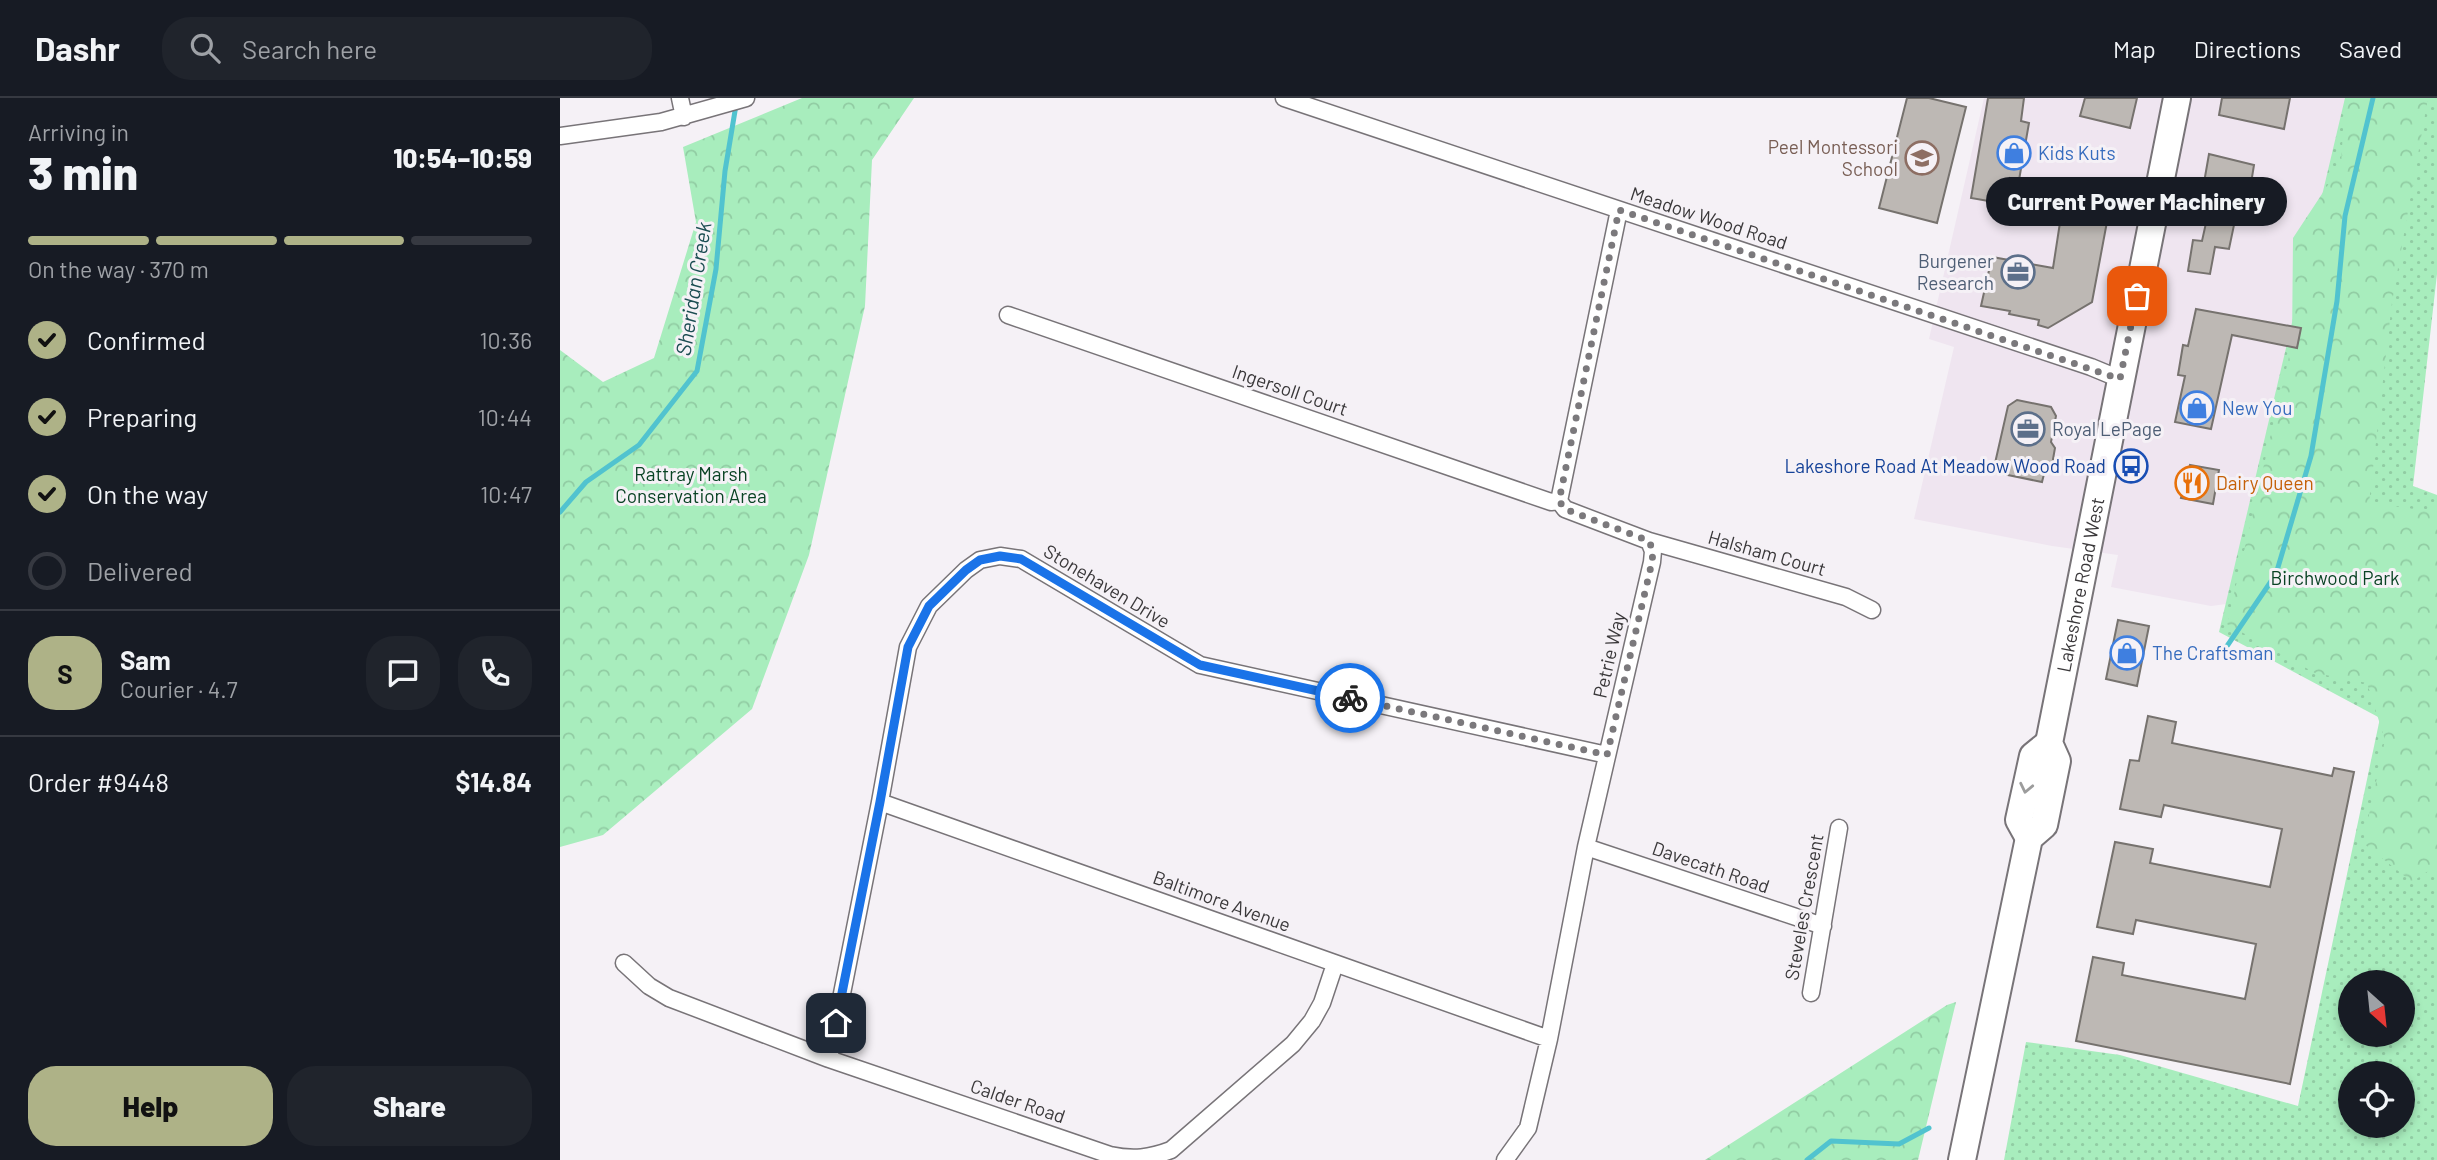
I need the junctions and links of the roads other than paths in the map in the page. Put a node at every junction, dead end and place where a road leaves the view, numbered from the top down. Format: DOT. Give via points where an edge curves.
graph roads {
  1 [pos="680,98"];
  2 [pos="746,98"];
  3 [pos="1284,98"];
  4 [pos="2177,98"];
  5 [pos="684,117"];
  6 [pos="560,136"];
  7 [pos="1619,210"];
  8 [pos="1008,315"];
  9 [pos="2120,379"];
  10 [pos="1559,501"];
  11 [pos="1649,541"];
  12 [pos="1872,610"];
  13 [pos="1607,755"];
  14 [pos="880,802"];
  15 [pos="1839,828"];
  16 [pos="1586,847"];
  17 [pos="1823,926"];
  18 [pos="624,963"];
  19 [pos="1335,964"];
  20 [pos="1811,993"];
  21 [pos="1549,1039"];
  22 [pos="829,1059"];
  23 [pos="1505,1160"];
  24 [pos="1962,1160"];
  1 -- 5 [label="street"];
  2 -- 5 [label="street"];
  3 -- 7 [label="street, Meadow Wood Road"];
  4 -- 9 [label="main road, Lakeshore Road West"];
  5 -- 6 [label="street"];
  7 -- 9 [label="street, Meadow Wood Road"];
  7 -- 10 [label="street"];
  8 -- 10 [label="street, Ingersoll Court" via="1551,502"];
  9 -- 24 [label="main road, Lakeshore Road West" via="2049,743 2057,761 2044,825 2029,838"];
  10 -- 11 [label="street" via="1565,509"];
  11 -- 12 [label="street, Halsham Court" via="1846,597"];
  11 -- 13 [label="street, Petrie Way" via="1652,562"];
  13 -- 14 [label="street, Stonehaven Drive" via="1200,665 1021,559 1000,556 980,560 966,570 929,606 917,626 908,647"];
  13 -- 16 [label="street, Petrie Way"];
  14 -- 19 [label="street, Baltimore Avenue"];
  14 -- 22 [label="street, Stonehaven Drive"];
  15 -- 17 [label="street, Steveles Crescent"];
  16 -- 17 [label="street, Davecath Road"];
  16 -- 21 [label="street, Petrie Way"];
  17 -- 20 [label="street, Steveles Crescent"];
  18 -- 22 [label="street, Calder Road" via="668,998"];
  19 -- 21 [label="street, Baltimore Avenue"];
  19 -- 22 [label="street, Calder Road" via="1322,1003 1293,1044 1171,1150 1150,1158 1111,1156"];
  21 -- 23 [label="street, Petrie Way" via="1528,1128"];
}
